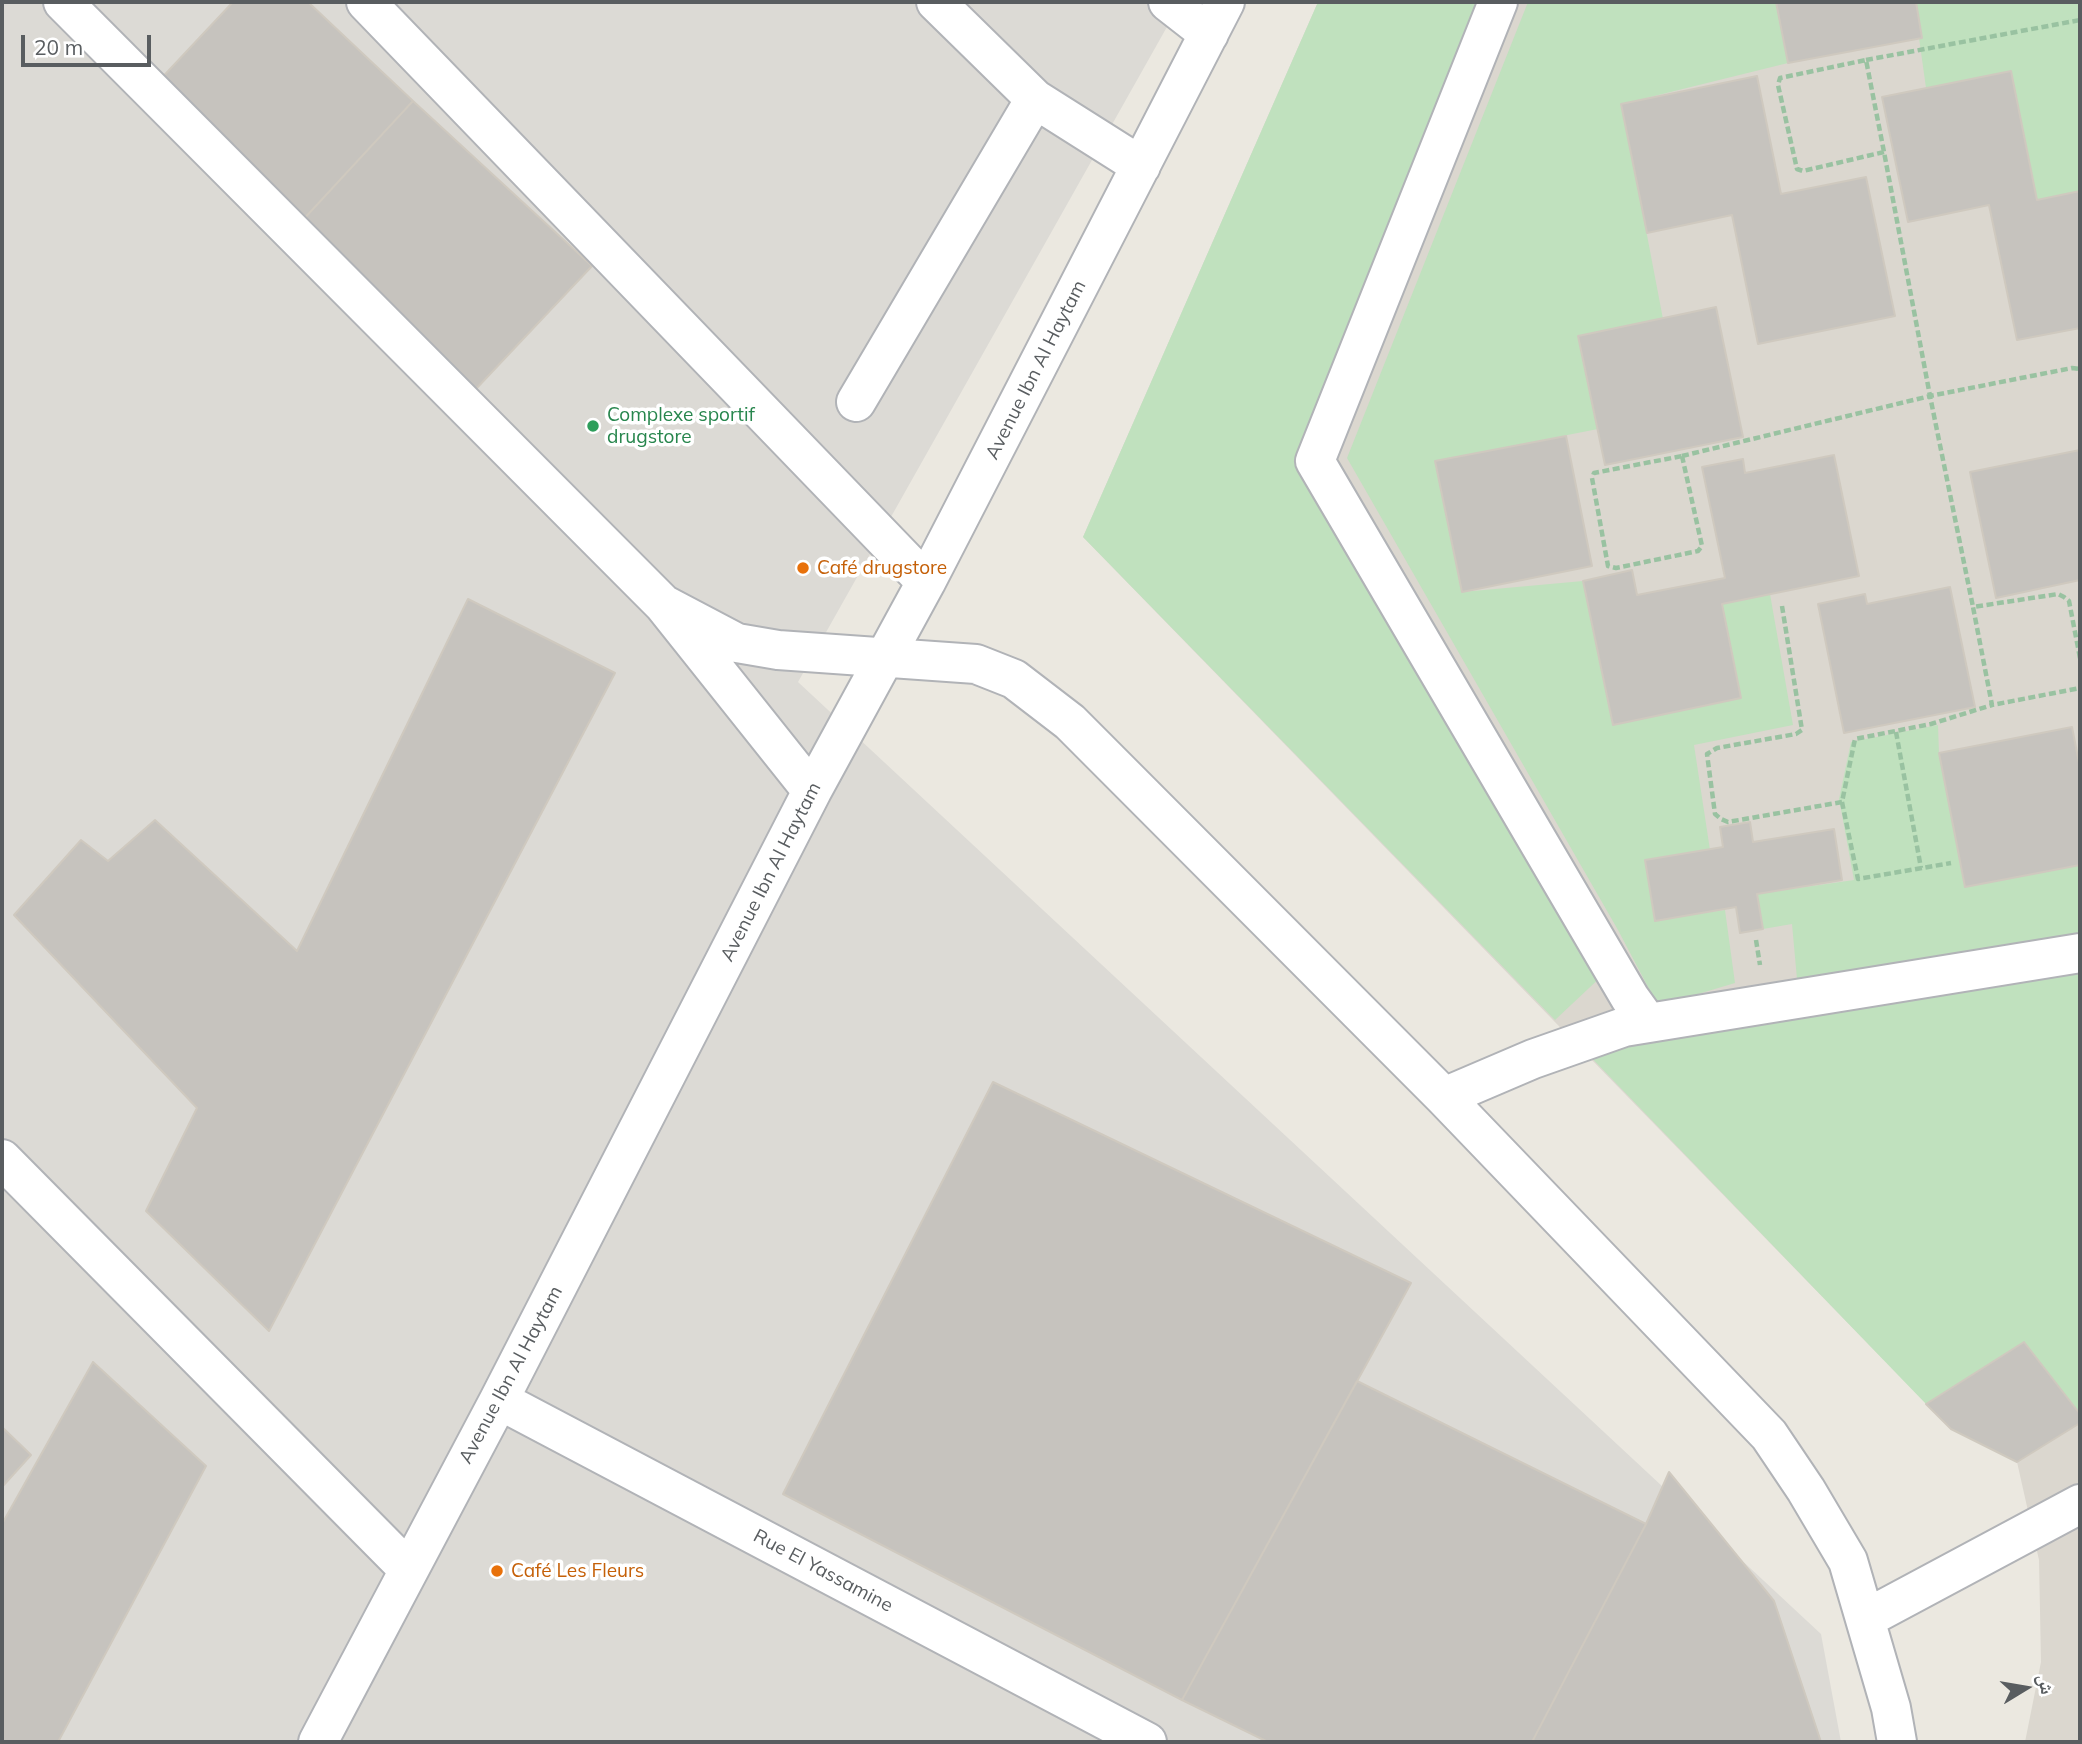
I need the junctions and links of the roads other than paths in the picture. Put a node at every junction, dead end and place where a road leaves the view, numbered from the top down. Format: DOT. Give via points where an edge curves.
graph roads {
  1 [pos="63,2"];
  2 [pos="366,2"];
  3 [pos="936,2"];
  4 [pos="1168,2"];
  5 [pos="1498,2"];
  6 [pos="1217,18"];
  7 [pos="1035,99"];
  8 [pos="1142,166"];
  9 [pos="856,402"];
  10 [pos="926,582"];
  11 [pos="663,604"];
  12 [pos="885,656"];
  13 [pos="812,791"];
  14 [pos="2080,953"];
  15 [pos="1648,1023"];
  16 [pos="1444,1097"];
  17 [pos="2,1159"];
  18 [pos="499,1400"];
  19 [pos="2080,1504"];
  20 [pos="407,1568"];
  21 [pos="1867,1618"];
  22 [pos="318,1742"];
  23 [pos="1147,1742"];
  24 [pos="1897,1742"];
  1 -- 11 [label="street"];
  2 -- 10 [label="street"];
  3 -- 7 [label="street"];
  4 -- 6 [label="street"];
  5 -- 15 [label="street" via="1315,461"];
  6 -- 8 [label="street, Avenue Ibn Al Haytam"];
  7 -- 8 [label="street"];
  7 -- 9 [label="street"];
  8 -- 10 [label="street, Avenue Ibn Al Haytam"];
  10 -- 12 [label="street, Avenue Ibn Al Haytam"];
  11 -- 12 [label="street" via="737,643"];
  11 -- 13 [label="street"];
  12 -- 13 [label="street, Avenue Ibn Al Haytam"];
  12 -- 16 [label="street" via="976,664 1014,679 1070,722"];
  13 -- 18 [label="street, Avenue Ibn Al Haytam"];
  14 -- 15 [label="street"];
  15 -- 16 [label="street" via="1607,1032"];
  16 -- 21 [label="street" via="1769,1435 1848,1561"];
  17 -- 20 [label="street"];
  18 -- 20 [label="street, Avenue Ibn Al Haytam"];
  18 -- 23 [label="street, Rue El Yassamine"];
  19 -- 21 [label="street"];
  20 -- 22 [label="street, Avenue Ibn Al Haytam"];
  21 -- 24 [label="street"];
}
